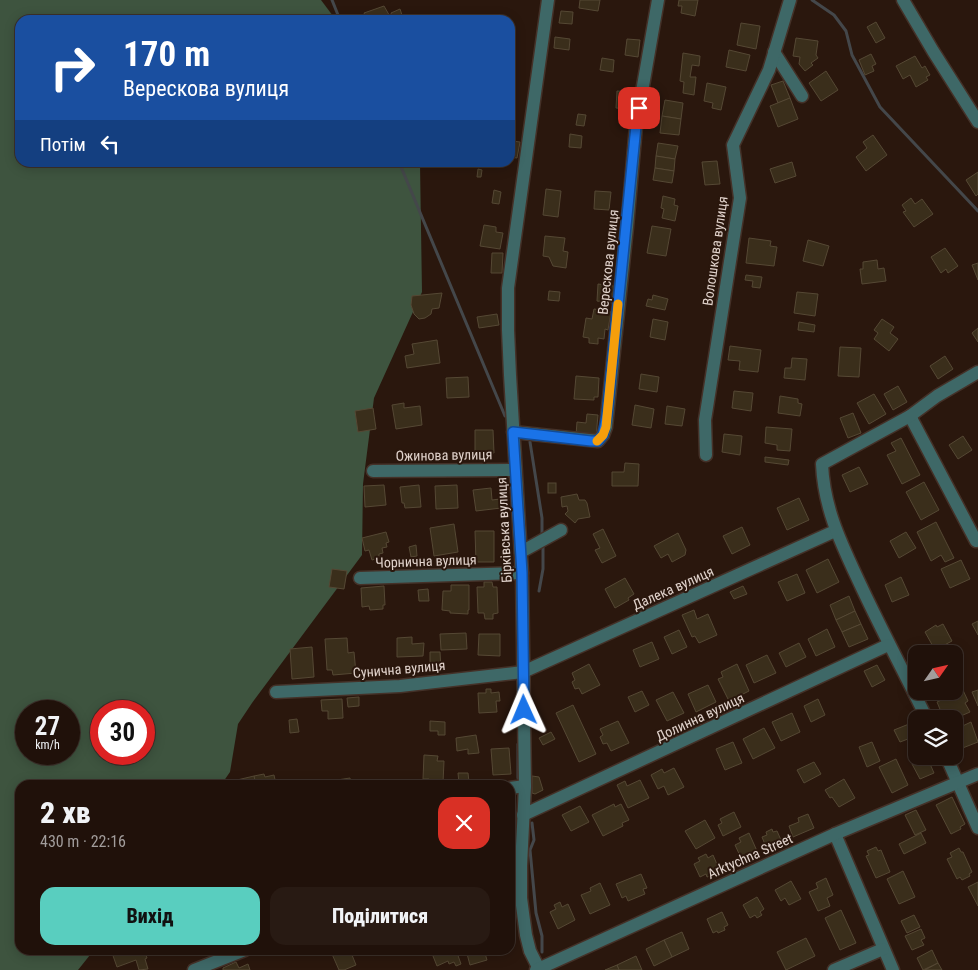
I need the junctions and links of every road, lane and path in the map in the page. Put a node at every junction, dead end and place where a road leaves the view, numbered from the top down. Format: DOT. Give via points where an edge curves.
graph roads {
  1 [pos="548,0"];
  2 [pos="658,0"];
  3 [pos="790,0"];
  4 [pos="903,0"];
  5 [pos="774,52"];
  6 [pos="802,96"];
  7 [pos="978,122"];
  8 [pos="978,372"];
  9 [pos="910,416"];
  10 [pos="513,432"];
  11 [pos="706,455"];
  12 [pos="515,470"];
  13 [pos="373,471"];
  14 [pos="561,530"];
  15 [pos="835,531"];
  16 [pos="976,541"];
  17 [pos="521,552"];
  18 [pos="522,573"];
  19 [pos="360,578"];
  20 [pos="888,645"];
  21 [pos="523,672"];
  22 [pos="276,692"];
  23 [pos="922,710"];
  24 [pos="950,765"];
  25 [pos="978,774"];
  26 [pos="959,782"];
  27 [pos="525,786"];
  28 [pos="515,787"];
  29 [pos="523,815"];
  30 [pos="978,828"];
  31 [pos="836,834"];
  32 [pos="515,867"];
  33 [pos="883,949"];
  34 [pos="232,955"];
  35 [pos="194,970"];
  36 [pos="538,970"];
  37 [pos="834,970"];
  38 [pos="893,970"];
  1 -- 10 [label="street, Бірківська вулиця" via="508,288"];
  2 -- 10 [label="street, Верескова вулиця" via="636,126 606,427 598,441"];
  3 -- 5 [label="street, Волошкова вулиця"];
  4 -- 7 [label="street"];
  5 -- 6 [label="street"];
  5 -- 11 [label="street, Волошкова вулиця" via="769,70 734,145 740,198 705,420"];
  8 -- 9 [label="street"];
  9 -- 15 [label="street" via="822,464"];
  9 -- 16 [label="street"];
  10 -- 12 [label="street, Бірківська вулиця"];
  12 -- 13 [label="street, Ожинова вулиця"];
  12 -- 17 [label="street, Бірківська вулиця"];
  14 -- 17 [label="street"];
  15 -- 20 [label="street"];
  15 -- 21 [label="street, Далека вулиця"];
  17 -- 18 [label="street, Бірківська вулиця"];
  18 -- 19 [label="street, Чорнична вулиця"];
  18 -- 21 [label="street, Бірківська вулиця"];
  20 -- 23 [label="street"];
  20 -- 29 [label="street, Долинна вулиця"];
  21 -- 22 [label="street, Сунична вулиця" via="400,686"];
  21 -- 27 [label="street, Бірківська вулиця"];
  24 -- 26 [label="street"];
  25 -- 26 [label="street, Arktychna Street"];
  26 -- 30 [label="street"];
  26 -- 31 [label="street, Arktychna Street"];
  27 -- 28 [label="street"];
  27 -- 29 [label="street, Бірківська вулиця"];
  29 -- 32 [label="street, Бірківська вулиця"];
  31 -- 33 [label="street"];
  31 -- 36 [label="street, Arktychna Street"];
  32 -- 36 [label="street, Бірківська вулиця" via="526,935"];
  33 -- 37 [label="street"];
  33 -- 38 [label="street"];
  34 -- 35 [label="street"];
}
